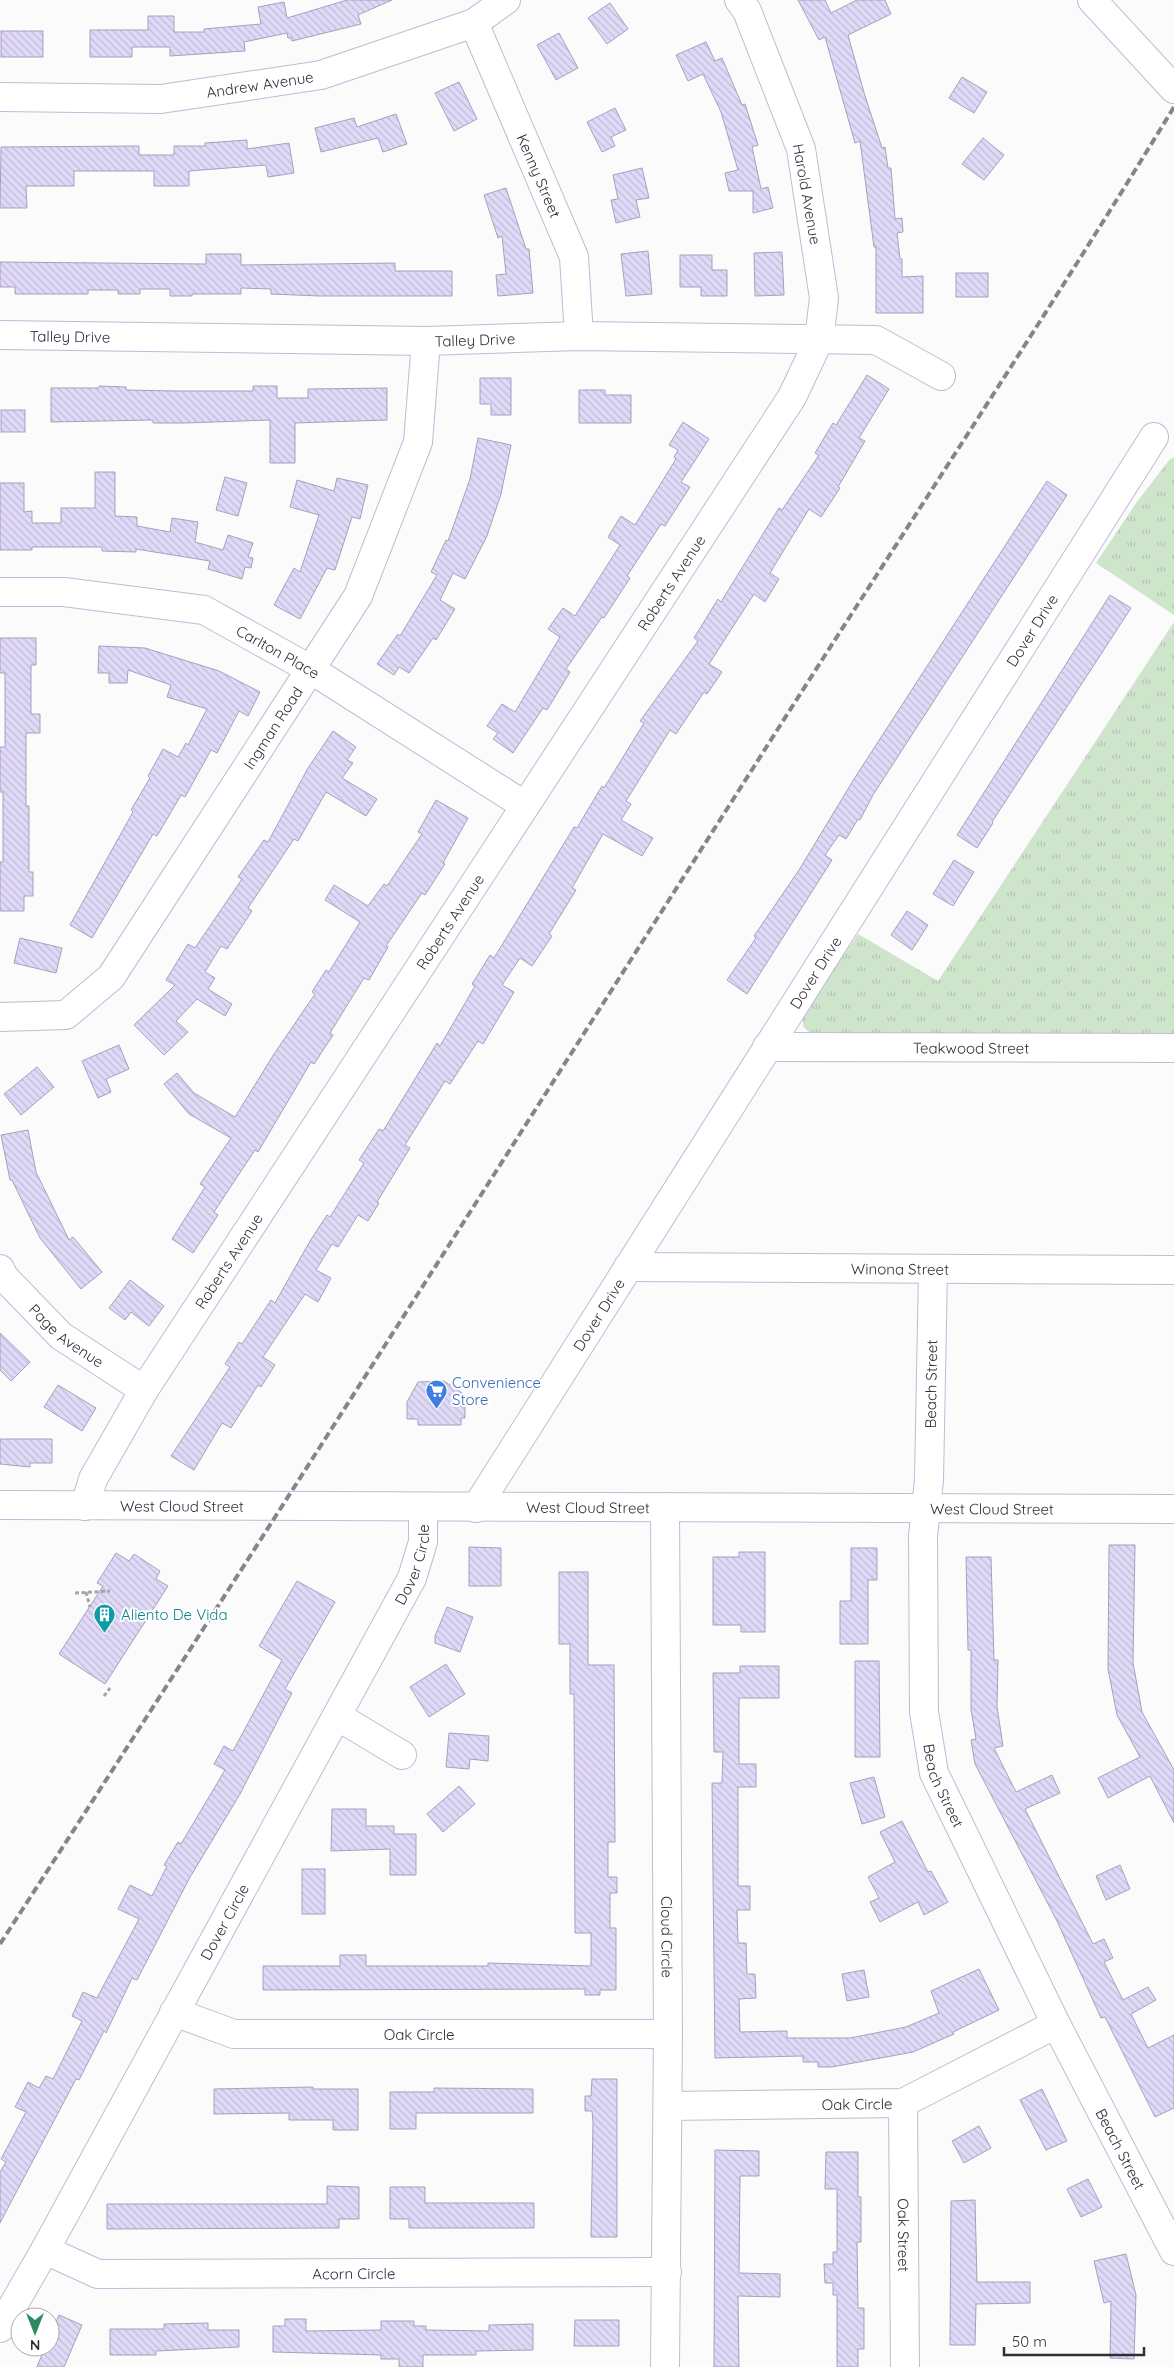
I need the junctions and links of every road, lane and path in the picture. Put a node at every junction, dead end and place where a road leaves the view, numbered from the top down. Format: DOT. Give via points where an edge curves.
graph roads {
  1 [pos="506,0"];
  2 [pos="739,0"];
  3 [pos="1092,0"];
  4 [pos="474,23"];
  5 [pos="1174,89"];
  6 [pos="0,97"];
  7 [pos="0,335"];
  8 [pos="579,336"];
  9 [pos="819,340"];
  10 [pos="426,341"];
  11 [pos="941,376"];
  12 [pos="1154,437"];
  13 [pos="0,592"];
  14 [pos="310,670"];
  15 [pos="524,806"];
  16 [pos="0,1017"];
  17 [pos="767,1047"];
  18 [pos="1174,1048"];
  19 [pos="628,1266"];
  20 [pos="0,1269"];
  21 [pos="933,1269"];
  22 [pos="1174,1270"];
  23 [pos="144,1390"];
  24 [pos="0,1505"];
  25 [pos="86,1506"];
  26 [pos="665,1507"];
  27 [pos="423,1508"];
  28 [pos="476,1508"];
  29 [pos="925,1508"];
  30 [pos="1174,1509"];
  31 [pos="110,1591"];
  32 [pos="86,1592"];
  33 [pos="74,1593"];
  34 [pos="90,1607"];
  35 [pos="110,1688"];
  36 [pos="104,1696"];
  37 [pos="337,1716"];
  38 [pos="402,1756"];
  39 [pos="174,2012"];
  40 [pos="1056,2024"];
  41 [pos="668,2034"];
  42 [pos="903,2103"];
  43 [pos="668,2106"];
  44 [pos="46,2250"];
  45 [pos="1174,2251"];
  46 [pos="667,2272"];
  47 [pos="0,2328"];
  48 [pos="665,2367"];
  49 [pos="905,2367"];
  1 -- 4 [label="main road, Andrew Avenue"];
  2 -- 9 [label="main road, Harold Avenue" via="747,11 801,149 824,298"];
  3 -- 5 [label="main road"];
  4 -- 6 [label="main road, Andrew Avenue" via="321,75 161,99"];
  4 -- 8 [label="main road, Kenny Street" via="574,257"];
  7 -- 10 [label="main road, Talley Drive"];
  8 -- 9 [label="main road, Talley Drive"];
  8 -- 10 [label="main road, Talley Drive"];
  9 -- 11 [label="main road, Talley Drive" via="876,340"];
  9 -- 15 [label="main road, Roberts Avenue" via="792,396"];
  10 -- 14 [label="main road, Ingman Road" via="418,442 358,596"];
  12 -- 17 [label="main road, Dover Drive"];
  13 -- 14 [label="main road, Carlton Place" via="64,592 204,610"];
  14 -- 15 [label="main road, Carlton Place"];
  14 -- 16 [label="main road, Ingman Road" via="111,978 66,1015"];
  15 -- 23 [label="main road, Roberts Avenue"];
  17 -- 18 [label="main road, Teakwood Street"];
  17 -- 19 [label="main road, Dover Drive"];
  19 -- 21 [label="main road, Winona Street"];
  19 -- 28 [label="main road, Dover Drive"];
  20 -- 23 [label="main road, Page Avenue" via="61,1336"];
  21 -- 22 [label="main road, Winona Street"];
  21 -- 29 [label="main road, Beach Street" via="929,1480"];
  23 -- 25 [label="main road, Roberts Avenue" via="94,1479"];
  24 -- 25 [label="main road, West Cloud Street"];
  25 -- 27 [label="main road, West Cloud Street"];
  26 -- 28 [label="main road, West Cloud Street"];
  26 -- 29 [label="main road, West Cloud Street"];
  26 -- 41 [label="main road, Cloud Circle"];
  27 -- 28 [label="main road, West Cloud Street"];
  27 -- 37 [label="main road, Dover Circle" via="423,1542 412,1578"];
  29 -- 30 [label="main road, West Cloud Street"];
  29 -- 40 [label="main road, Beach Street" via="924,1712 934,1773"];
  31 -- 32 [label="path"];
  32 -- 33 [label="path"];
  32 -- 34 [label="path"];
  35 -- 36 [label="path"];
  37 -- 38 [label="main road"];
  37 -- 39 [label="main road, Dover Circle"];
  39 -- 41 [label="main road, Oak Circle" via="234,2034"];
  39 -- 44 [label="main road, Dover Circle"];
  40 -- 42 [label="main road, Oak Circle"];
  40 -- 45 [label="main road, Beach Street"];
  41 -- 43 [label="main road, Cloud Circle"];
  42 -- 43 [label="main road, Oak Circle"];
  42 -- 49 [label="main road, Oak Street"];
  43 -- 46 [label="main road, Cloud Circle"];
  44 -- 46 [label="main road, Acorn Circle" via="98,2274"];
  44 -- 47 [label="main road, Dover Circle"];
  46 -- 48 [label="main road, Cloud Circle"];
}
